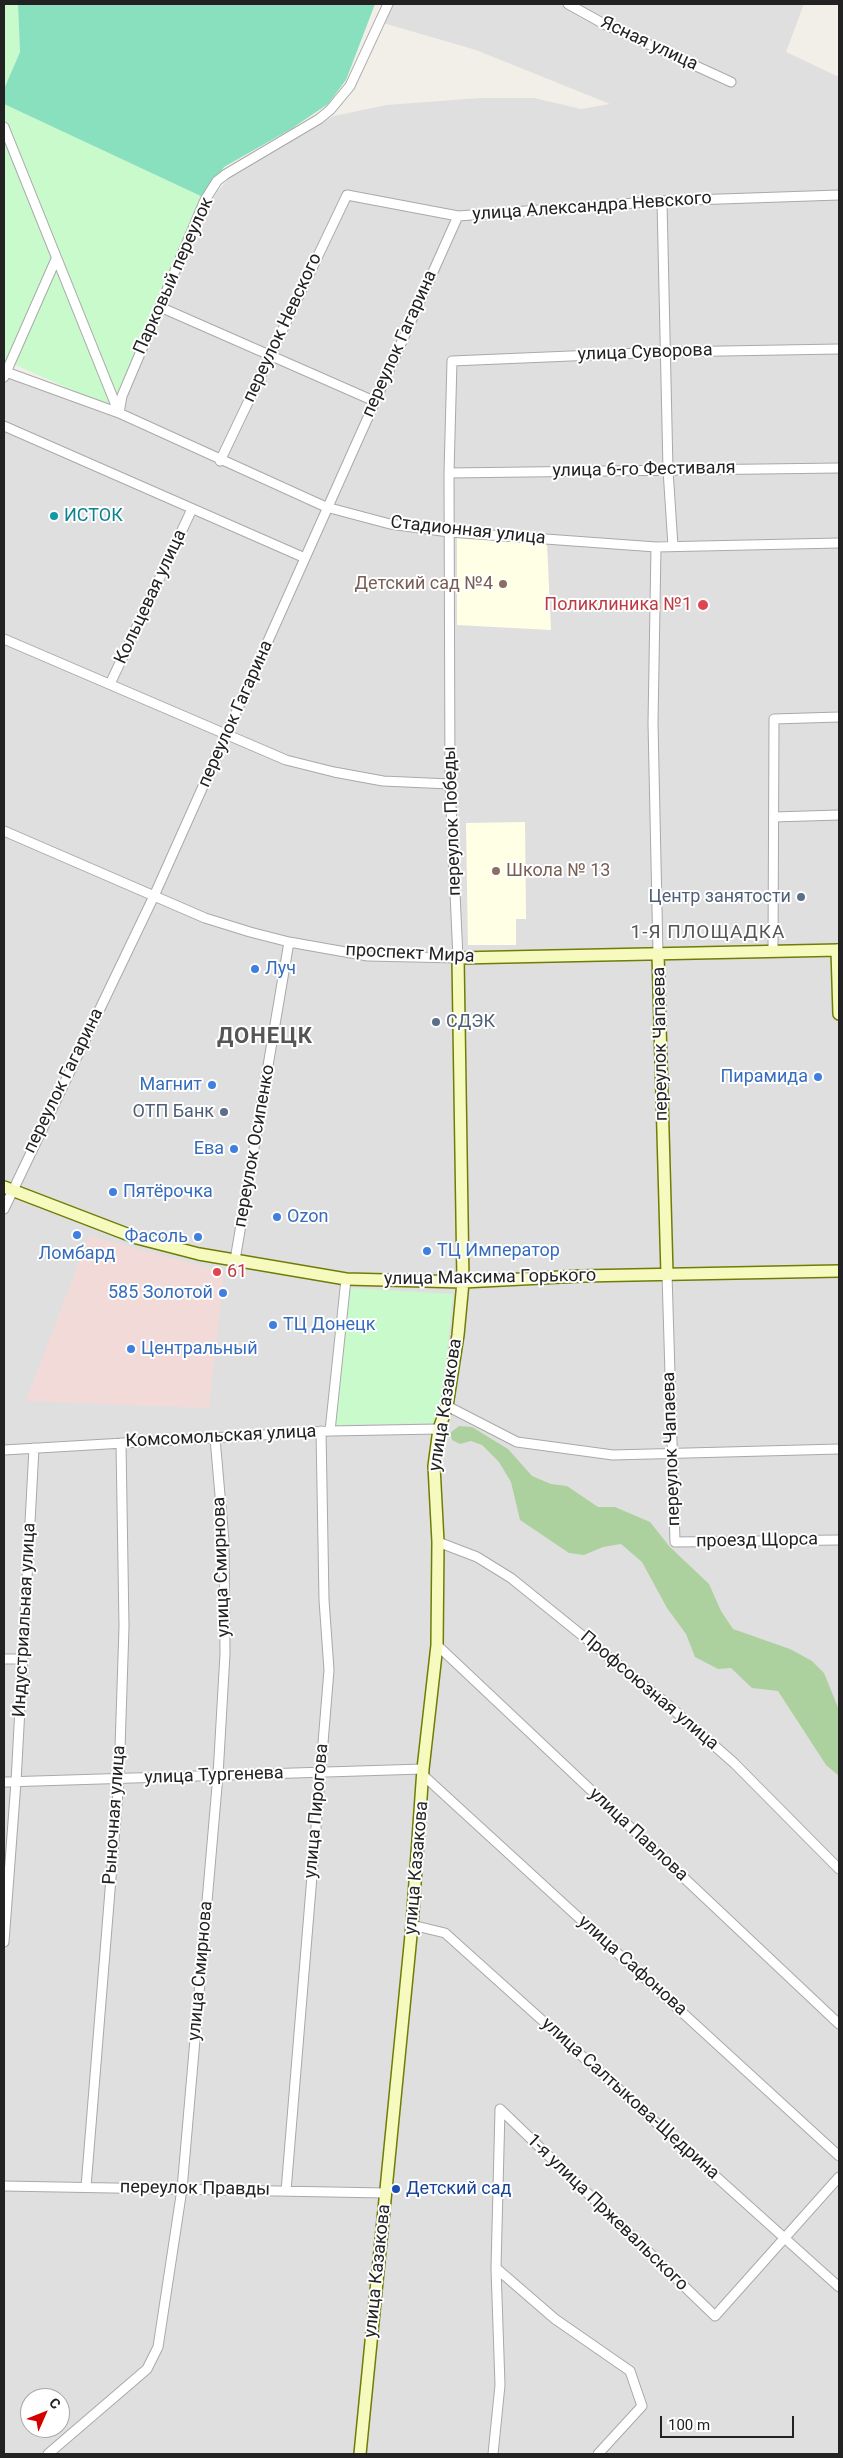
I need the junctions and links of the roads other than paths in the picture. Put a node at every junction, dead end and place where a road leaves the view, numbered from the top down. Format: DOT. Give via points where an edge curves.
graph roads {
  1 [pos="388,4"];
  2 [pos="568,4"];
  3 [pos="730,82"];
  4 [pos="4,127"];
  5 [pos="347,195"];
  6 [pos="839,195"];
  7 [pos="662,200"];
  8 [pos="458,216"];
  9 [pos="56,259"];
  10 [pos="160,307"];
  11 [pos="839,349"];
  12 [pos="665,352"];
  13 [pos="270,355"];
  14 [pos="452,361"];
  15 [pos="5,375"];
  16 [pos="374,401"];
  17 [pos="119,413"];
  18 [pos="4,426"];
  19 [pos="220,461"];
  20 [pos="839,468"];
  21 [pos="668,470"];
  22 [pos="449,473"];
  23 [pos="326,507"];
  24 [pos="192,509"];
  25 [pos="450,532"];
  26 [pos="839,543"];
  27 [pos="656,546"];
  28 [pos="673,546"];
  29 [pos="305,558"];
  30 [pos="4,639"];
  31 [pos="110,684"];
  32 [pos="839,717"];
  33 [pos="227,734"];
  34 [pos="450,784"];
  35 [pos="839,815"];
  36 [pos="774,817"];
  37 [pos="4,831"];
  38 [pos="154,896"];
  39 [pos="289,942"];
  40 [pos="838,950"];
  41 [pos="773,952"];
  42 [pos="658,954"];
  43 [pos="458,958"];
  44 [pos="839,1014"];
  45 [pos="7,1189"];
  46 [pos="4,1209"];
  47 [pos="235,1260"];
  48 [pos="839,1271"];
  49 [pos="667,1274"];
  50 [pos="346,1279"];
  51 [pos="462,1282"];
  52 [pos="447,1406"];
  53 [pos="439,1429"];
  54 [pos="326,1431"];
  55 [pos="215,1438"];
  56 [pos="121,1443"];
  57 [pos="34,1448"];
  58 [pos="4,1450"];
  59 [pos="839,1450"];
  60 [pos="673,1453"];
  61 [pos="839,1540"];
  62 [pos="438,1542"];
  63 [pos="675,1542"];
  64 [pos="437,1645"];
  65 [pos="4,1659"];
  66 [pos="23,1659"];
  67 [pos="320,1772"];
  68 [pos="424,1772"];
  69 [pos="218,1775"];
  70 [pos="119,1778"];
  71 [pos="4,1782"];
  72 [pos="16,1782"];
  73 [pos="839,1869"];
  74 [pos="5,1917"];
  75 [pos="412,1925"];
  76 [pos="4,1942"];
  77 [pos="839,2024"];
  78 [pos="839,2156"];
  79 [pos="839,2177"];
  80 [pos="4,2186"];
  81 [pos="86,2187"];
  82 [pos="182,2189"];
  83 [pos="286,2191"];
  84 [pos="386,2193"];
  85 [pos="784,2238"];
  86 [pos="496,2268"];
  87 [pos="839,2287"];
  88 [pos="48,2454"];
  89 [pos="360,2454"];
  90 [pos="493,2454"];
  91 [pos="598,2454"];
  1 -- 10 [label="street, Парковый переулок" via="350,86 330,110 217,181 205,200"];
  2 -- 3 [label="street, Ясная улица"];
  4 -- 9 [label="street"];
  5 -- 8 [label="street, улица Александра Невского"];
  5 -- 13 [label="street, переулок Невского"];
  6 -- 7 [label="street, улица Александра Невского"];
  7 -- 8 [label="street, улица Александра Невского"];
  7 -- 12 [label="street"];
  8 -- 16 [label="street, переулок Гагарина"];
  9 -- 15 [label="street"];
  9 -- 17 [label="street"];
  10 -- 13 [label="street"];
  10 -- 17 [label="street, Парковый переулок" via="122,396"];
  11 -- 12 [label="street, улица Суворова"];
  12 -- 14 [label="street, улица Суворова"];
  12 -- 21 [label="street"];
  13 -- 16 [label="street"];
  13 -- 19 [label="street, переулок Невского"];
  14 -- 22 [label="street, переулок Победы"];
  15 -- 17 [label="street, Стадионная улица"];
  16 -- 23 [label="street, переулок Гагарина"];
  17 -- 19 [label="street, Стадионная улица"];
  18 -- 24 [label="street"];
  19 -- 23 [label="street, Стадионная улица"];
  20 -- 21 [label="street, улица 6-го Фестиваля"];
  21 -- 22 [label="street, улица 6-го Фестиваля"];
  21 -- 28 [label="street"];
  22 -- 25 [label="street, переулок Победы"];
  23 -- 25 [label="street, Стадионная улица" via="390,524"];
  23 -- 29 [label="street, переулок Гагарина"];
  24 -- 29 [label="street"];
  24 -- 31 [label="street, Кольцевая улица"];
  25 -- 27 [label="street, Стадионная улица"];
  25 -- 34 [label="street, переулок Победы"];
  26 -- 28 [label="street, Стадионная улица"];
  27 -- 28 [label="street, Стадионная улица"];
  27 -- 42 [label="street, переулок Чапаева" via="653,723"];
  29 -- 33 [label="street, переулок Гагарина"];
  30 -- 31 [label="street, Кольцевая улица"];
  31 -- 33 [label="street, Кольцевая улица"];
  32 -- 36 [label="street" via="774,719"];
  33 -- 34 [label="street, Кольцевая улица" via="286,760 334,772 383,781"];
  33 -- 38 [label="street, переулок Гагарина"];
  34 -- 43 [label="street, переулок Победы"];
  35 -- 36 [label="street"];
  36 -- 41 [label="street"];
  37 -- 38 [label="street, проспект Мира"];
  38 -- 39 [label="street, проспект Мира" via="205,918"];
  38 -- 45 [label="street, переулок Гагарина"];
  39 -- 43 [label="street, проспект Мира" via="368,956"];
  39 -- 47 [label="street, переулок Осипенко"];
  40 -- 41 [label="main road, проспект Мира"];
  40 -- 44 [label="main road"];
  41 -- 42 [label="main road, проспект Мира"];
  42 -- 43 [label="main road, проспект Мира"];
  42 -- 49 [label="main road, переулок Чапаева"];
  43 -- 51 [label="main road, переулок Победы"];
  45 -- 46 [label="street, переулок Гагарина"];
  45 -- 47 [label="main road, улица Максима Горького" via="137,1238"];
  47 -- 50 [label="main road, улица Максима Горького"];
  48 -- 49 [label="main road, улица Максима Горького"];
  49 -- 51 [label="main road, улица Максима Горького"];
  49 -- 60 [label="street, переулок Чапаева"];
  50 -- 51 [label="main road, улица Максима Горького"];
  50 -- 54 [label="street, улица Пирогова"];
  51 -- 52 [label="main road, улица Казакова"];
  52 -- 53 [label="main road, улица Казакова"];
  52 -- 60 [label="street" via="517,1442 613,1455"];
  53 -- 54 [label="street, Комсомольская улица"];
  53 -- 62 [label="main road, улица Казакова" via="434,1466"];
  54 -- 55 [label="street, Комсомольская улица"];
  54 -- 67 [label="street, улица Пирогова" via="324,1600 329,1670"];
  55 -- 56 [label="street, Комсомольская улица"];
  55 -- 69 [label="street, улица Смирнова" via="224,1541 225,1654"];
  56 -- 57 [label="street, Комсомольская улица"];
  56 -- 70 [label="street, Рыночная улица" via="124,1627"];
  57 -- 58 [label="street, Комсомольская улица"];
  57 -- 66 [label="street, Индустриальная улица"];
  59 -- 60 [label="street"];
  60 -- 63 [label="street, переулок Чапаева"];
  61 -- 63 [label="street, проезд Щорса"];
  62 -- 64 [label="main road, улица Казакова"];
  62 -- 73 [label="street, Профсоюзная улица" via="477,1557 511,1578 660,1698 734,1763"];
  64 -- 68 [label="main road, улица Казакова"];
  64 -- 77 [label="street, улица Павлова"];
  65 -- 66 [label="street"];
  66 -- 72 [label="street, Индустриальная улица"];
  67 -- 68 [label="street, улица Тургенева"];
  67 -- 69 [label="street, улица Тургенева"];
  67 -- 83 [label="street, улица Пирогова"];
  68 -- 75 [label="main road, улица Казакова"];
  68 -- 78 [label="street, улица Сафонова"];
  69 -- 70 [label="street, улица Тургенева"];
  69 -- 82 [label="street, улица Смирнова"];
  70 -- 72 [label="street, улица Тургенева"];
  70 -- 81 [label="street, Рыночная улица"];
  71 -- 72 [label="street, улица Тургенева"];
  72 -- 74 [label="street, Индустриальная улица"];
  74 -- 76 [label="street, Индустриальная улица"];
  75 -- 84 [label="main road, улица Казакова"];
  75 -- 85 [label="street, улица Салтыкова-Щедрина" via="445,1933"];
  79 -- 85 [label="street"];
  80 -- 81 [label="street, переулок Правды"];
  81 -- 82 [label="street, переулок Правды"];
  82 -- 83 [label="street, переулок Правды"];
  82 -- 88 [label="street, улица Смирнова" via="158,2347 148,2369"];
  83 -- 84 [label="street, переулок Правды"];
  84 -- 89 [label="main road, улица Казакова"];
  85 -- 86 [label="street, 1-я улица Пржевальского" via="715,2316 500,2109"];
  85 -- 87 [label="street, улица Салтыкова-Щедрина"];
  86 -- 90 [label="street" via="500,2385"];
  86 -- 91 [label="street" via="555,2318 630,2371 642,2406"];
}
